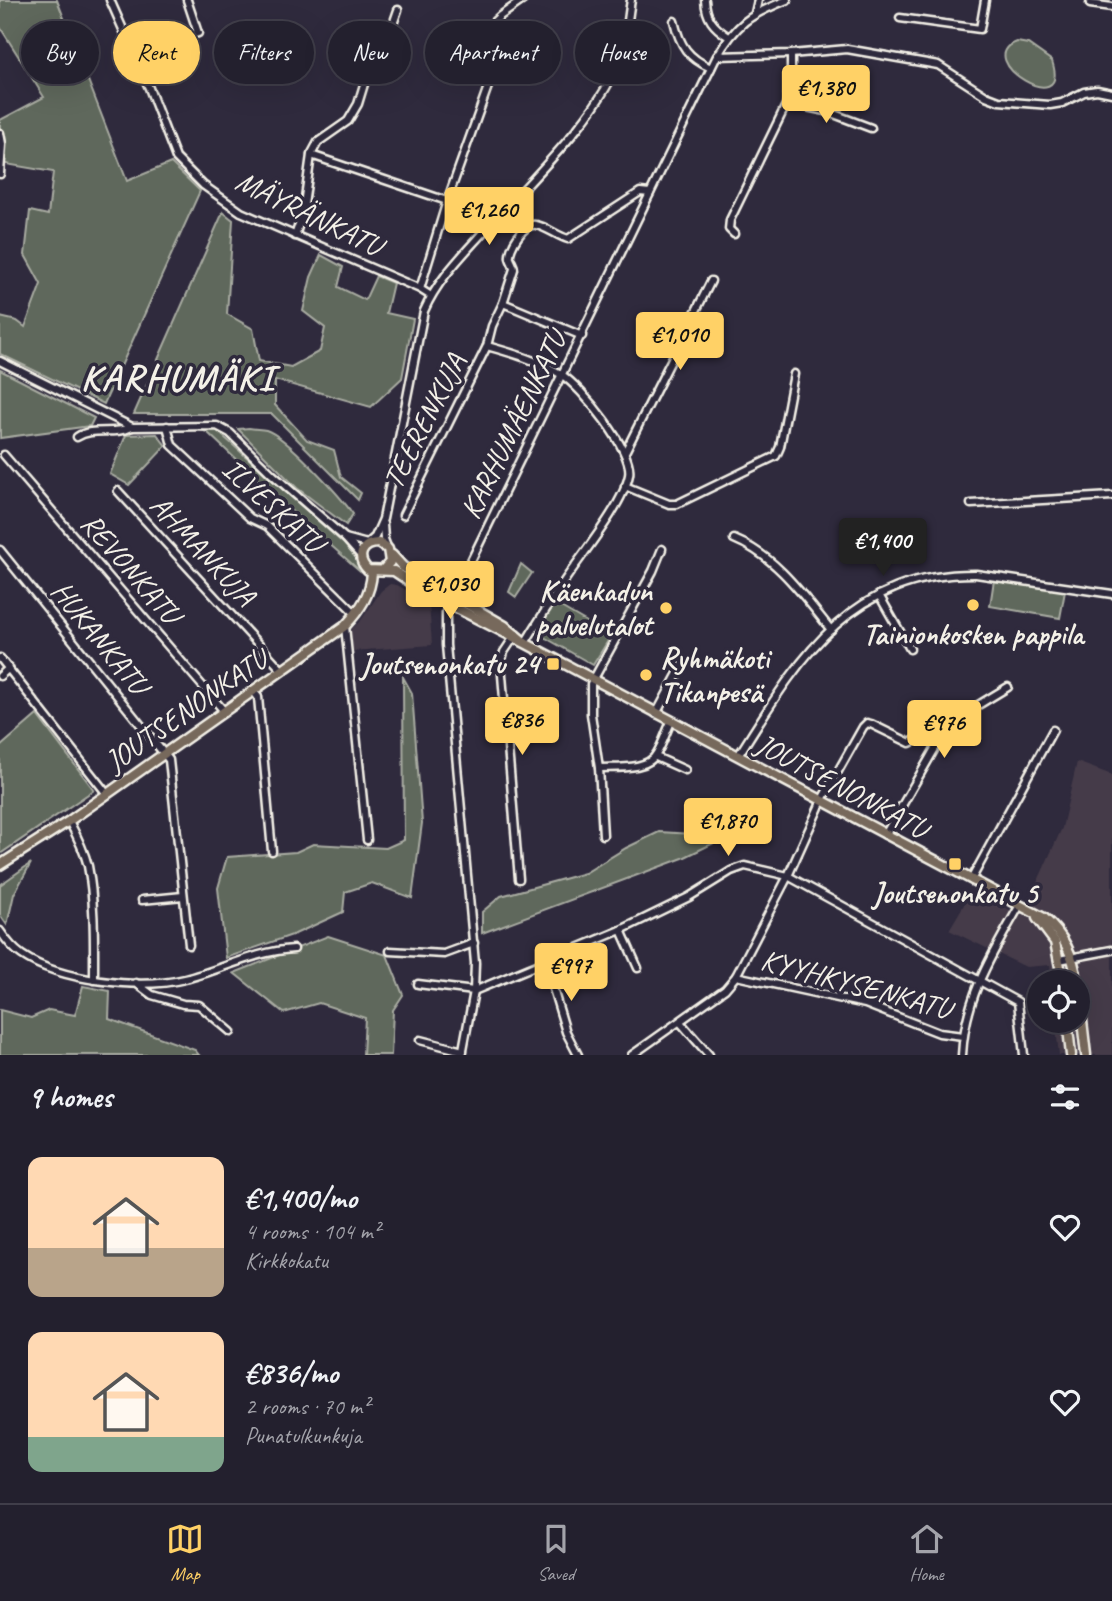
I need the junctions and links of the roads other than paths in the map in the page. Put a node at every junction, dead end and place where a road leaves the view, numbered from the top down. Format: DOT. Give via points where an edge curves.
graph roads {
  1 [pos="110,0"];
  2 [pos="187,0"];
  3 [pos="523,0"];
  4 [pos="631,0"];
  5 [pos="705,0"];
  6 [pos="758,0"];
  7 [pos="787,0"];
  8 [pos="985,0"];
  9 [pos="1090,4"];
  10 [pos="1112,7"];
  11 [pos="398,10"];
  12 [pos="755,13"];
  13 [pos="900,18"];
  14 [pos="120,21"];
  15 [pos="194,21"];
  16 [pos="495,21"];
  17 [pos="674,21"];
  18 [pos="729,37"];
  19 [pos="791,54"];
  20 [pos="717,55"];
  21 [pos="711,68"];
  22 [pos="147,84"];
  23 [pos="489,84"];
  24 [pos="1112,93"];
  25 [pos="787,103"];
  26 [pos="871,128"];
  27 [pos="0,134"];
  28 [pos="311,155"];
  29 [pos="0,174"];
  30 [pos="650,193"];
  31 [pos="447,201"];
  32 [pos="734,234"];
  33 [pos="295,236"];
  34 [pos="711,281"];
  35 [pos="420,289"];
  36 [pos="431,296"];
  37 [pos="503,303"];
  38 [pos="582,337"];
  39 [pos="487,346"];
  40 [pos="0,361"];
  41 [pos="794,374"];
  42 [pos="563,375"];
  43 [pos="167,426"];
  44 [pos="132,427"];
  45 [pos="76,437"];
  46 [pos="625,452"];
  47 [pos="4,455"];
  48 [pos="625,486"];
  49 [pos="118,491"];
  50 [pos="1112,496"];
  51 [pos="971,504"];
  52 [pos="403,515"];
  53 [pos="383,519"];
  54 [pos="345,538"];
  55 [pos="734,539"];
  56 [pos="367,544"];
  57 [pos="662,548"];
  58 [pos="388,549"];
  59 [pos="0,550"];
  60 [pos="361,556"];
  61 [pos="383,570"];
  62 [pos="372,572"];
  63 [pos="1112,594"];
  64 [pos="879,595"];
  65 [pos="452,601"];
  66 [pos="356,614"];
  67 [pos="345,626"];
  68 [pos="831,630"];
  69 [pos="515,636"];
  70 [pos="525,643"];
  71 [pos="910,649"];
  72 [pos="0,657"];
  73 [pos="683,663"];
  74 [pos="9,668"];
  75 [pos="282,670"];
  76 [pos="0,676"];
  77 [pos="592,679"];
  78 [pos="1008,687"];
  79 [pos="253,691"];
  80 [pos="224,711"];
  81 [pos="656,714"];
  82 [pos="923,721"];
  83 [pos="671,722"];
  84 [pos="1053,730"];
  85 [pos="166,753"];
  86 [pos="738,756"];
  87 [pos="656,757"];
  88 [pos="599,768"];
  89 [pos="685,770"];
  90 [pos="107,794"];
  91 [pos="822,801"];
  92 [pos="69,821"];
  93 [pos="603,835"];
  94 [pos="885,835"];
  95 [pos="367,840"];
  96 [pos="272,851"];
  97 [pos="0,865"];
  98 [pos="788,876"];
  99 [pos="519,878"];
  100 [pos="971,880"];
  101 [pos="183,896"];
  102 [pos="142,900"];
  103 [pos="1023,906"];
  104 [pos="621,930"];
  105 [pos="0,931"];
  106 [pos="474,943"];
  107 [pos="189,946"];
  108 [pos="294,949"];
  109 [pos="1112,950"];
  110 [pos="390,951"];
  111 [pos="1073,957"];
  112 [pos="1059,960"];
  113 [pos="545,962"];
  114 [pos="638,968"];
  115 [pos="1061,970"];
  116 [pos="1075,970"];
  117 [pos="736,976"];
  118 [pos="94,980"];
  119 [pos="978,980"];
  120 [pos="136,984"];
  121 [pos="418,984"];
  122 [pos="474,991"];
  123 [pos="680,1021"];
  124 [pos="231,1032"];
  125 [pos="1068,1033"];
  126 [pos="1084,1033"];
  127 [pos="963,1036"];
  128 [pos="420,1040"];
  129 [pos="463,1053"];
  130 [pos="578,1055"];
  131 [pos="632,1055"];
  132 [pos="709,1055"];
  133 [pos="962,1055"];
  134 [pos="1024,1055"];
  135 [pos="1071,1055"];
  136 [pos="1086,1055"];
  1 -- 14 [label="street"];
  2 -- 15 [label="street"];
  3 -- 16 [label="street"];
  4 -- 36 [label="street" via="615,70 579,125"];
  5 -- 18 [label="street" via="709,20"];
  6 -- 12 [label="street"];
  7 -- 12 [label="street"];
  8 -- 13 [label="street" via="980,29"];
  9 -- 10 [label="street"];
  11 -- 28 [label="street" via="384,50 374,61 348,121 318,142"];
  12 -- 18 [label="street, KARHUMÄENKATU"];
  17 -- 21 [label="street" via="682,48"];
  18 -- 20 [label="street, KARHUMÄENKATU"];
  19 -- 20 [label="street"];
  19 -- 24 [label="street" via="847,49 938,65 999,101 1051,104 1084,92"];
  19 -- 25 [label="street"];
  20 -- 21 [label="street, KARHUMÄENKATU"];
  21 -- 30 [label="street, KARHUMÄENKATU"];
  22 -- 33 [label="street, MÄYRÄNKATU" via="176,158 203,185 241,212"];
  23 -- 31 [label="street"];
  25 -- 26 [label="street"];
  25 -- 32 [label="street" via="730,220"];
  27 -- 29 [label="street"];
  28 -- 31 [label="street"];
  28 -- 33 [label="street"];
  30 -- 37 [label="street" via="640,192 568,239 528,225 510,254 514,269"];
  30 -- 38 [label="street, KARHUMÄENKATU"];
  31 -- 35 [label="street"];
  33 -- 35 [label="street, MÄYRÄNKATU"];
  34 -- 46 [label="street"];
  35 -- 36 [label="street, MÄYRÄNKATU"];
  36 -- 53 [label="street" via="424,311"];
  37 -- 38 [label="street"];
  37 -- 39 [label="street"];
  38 -- 42 [label="street, KARHUMÄENKATU"];
  39 -- 42 [label="street, TEERENKUJA"];
  39 -- 52 [label="street, TEERENKUJA"];
  40 -- 44 [label="street"];
  41 -- 48 [label="street" via="776,456 677,504"];
  42 -- 46 [label="street" via="612,428"];
  42 -- 65 [label="street, KARHUMÄENKATU"];
  43 -- 44 [label="street"];
  43 -- 54 [label="street" via="217,426 230,433"];
  43 -- 66 [label="street, ILVESKATU" via="172,445 250,518 267,526"];
  44 -- 45 [label="street"];
  46 -- 48 [label="street" via="630,467"];
  47 -- 80 [label="street, REVONKATU"];
  48 -- 70 [label="street"];
  49 -- 75 [label="street, AHMANKUJA"];
  50 -- 51 [label="street"];
  53 -- 56 [label="street"];
  53 -- 58 [label="street"];
  54 -- 56 [label="street"];
  54 -- 60 [label="street"];
  55 -- 68 [label="street" via="770,559"];
  56 -- 58 [label="main road" via="379,543"];
  56 -- 60 [label="main road"];
  57 -- 77 [label="street"];
  58 -- 61 [label="main road" via="390,562"];
  58 -- 65 [label="main road, JOUTSENONKATU" via="399,565"];
  59 -- 85 [label="street, HUKANKATU"];
  60 -- 62 [label="main road" via="364,567"];
  61 -- 62 [label="main road"];
  61 -- 65 [label="main road, JOUTSENONKATU" via="394,571"];
  62 -- 66 [label="main road, JOUTSENONKATU" via="368,594"];
  63 -- 64 [label="street" via="955,574 919,580"];
  64 -- 68 [label="street"];
  64 -- 71 [label="street"];
  65 -- 69 [label="main road, JOUTSENONKATU"];
  65 -- 106 [label="street, KARHUMÄENKATU" via="445,618 446,645"];
  66 -- 67 [label="main road, JOUTSENONKATU"];
  67 -- 75 [label="main road, JOUTSENONKATU"];
  67 -- 95 [label="street"];
  68 -- 86 [label="street" via="797,666"];
  69 -- 70 [label="main road, JOUTSENONKATU"];
  69 -- 99 [label="street" via="501,663"];
  70 -- 77 [label="main road, JOUTSENONKATU"];
  72 -- 74 [label="street"];
  73 -- 81 [label="street"];
  74 -- 76 [label="street"];
  74 -- 90 [label="street"];
  75 -- 79 [label="main road, JOUTSENONKATU"];
  77 -- 81 [label="main road, JOUTSENONKATU"];
  77 -- 88 [label="street" via="591,714"];
  78 -- 94 [label="street" via="975,707 937,745"];
  79 -- 80 [label="main road, JOUTSENONKATU"];
  79 -- 96 [label="street" via="258,697"];
  80 -- 85 [label="main road, JOUTSENONKATU"];
  81 -- 83 [label="main road, JOUTSENONKATU"];
  82 -- 91 [label="street" via="911,743 867,723"];
  83 -- 86 [label="main road, JOUTSENONKATU"];
  83 -- 87 [label="street"];
  84 -- 100 [label="street"];
  85 -- 90 [label="main road, JOUTSENONKATU"];
  85 -- 101 [label="street"];
  86 -- 91 [label="main road, JOUTSENONKATU"];
  87 -- 88 [label="street" via="638,766"];
  87 -- 89 [label="street"];
  88 -- 93 [label="street"];
  90 -- 92 [label="main road, JOUTSENONKATU"];
  91 -- 94 [label="main road, JOUTSENONKATU"];
  91 -- 98 [label="street"];
  92 -- 97 [label="main road, JOUTSENONKATU"];
  92 -- 118 [label="street" via="88,867"];
  94 -- 100 [label="main road, JOUTSENONKATU"];
  98 -- 104 [label="street" via="745,866"];
  98 -- 117 [label="street"];
  98 -- 119 [label="street"];
  100 -- 103 [label="main road, JOUTSENONKATU"];
  101 -- 102 [label="street"];
  101 -- 107 [label="street"];
  103 -- 111 [label="main road, JOUTSENONKATU" via="1053,926"];
  103 -- 112 [label="main road, JOUTSENONKATU" via="1049,931"];
  103 -- 119 [label="street"];
  104 -- 113 [label="street"];
  104 -- 114 [label="street"];
  105 -- 118 [label="street" via="20,955"];
  106 -- 110 [label="street" via="444,954"];
  106 -- 122 [label="street, KARHUMÄENKATU"];
  108 -- 120 [label="street" via="275,950 182,980"];
  109 -- 111 [label="street"];
  111 -- 112 [label="street"];
  111 -- 116 [label="main road"];
  112 -- 115 [label="main road, JOUTSENONKATU"];
  113 -- 122 [label="street"];
  113 -- 130 [label="street" via="566,1032"];
  117 -- 123 [label="street"];
  117 -- 127 [label="street, KYYHKYSENKATU" via="865,1004 939,1033"];
  118 -- 120 [label="street"];
  119 -- 127 [label="street"];
  119 -- 134 [label="street" via="1018,1002"];
  120 -- 124 [label="street" via="152,995 199,1005"];
  121 -- 122 [label="street"];
  122 -- 129 [label="street, KARHUMÄENKATU"];
  123 -- 131 [label="street"];
  123 -- 132 [label="street"];
  125 -- 135 [label="main road"];
  126 -- 136 [label="main road"];
  127 -- 133 [label="street"];
  128 -- 129 [label="street"];
}
